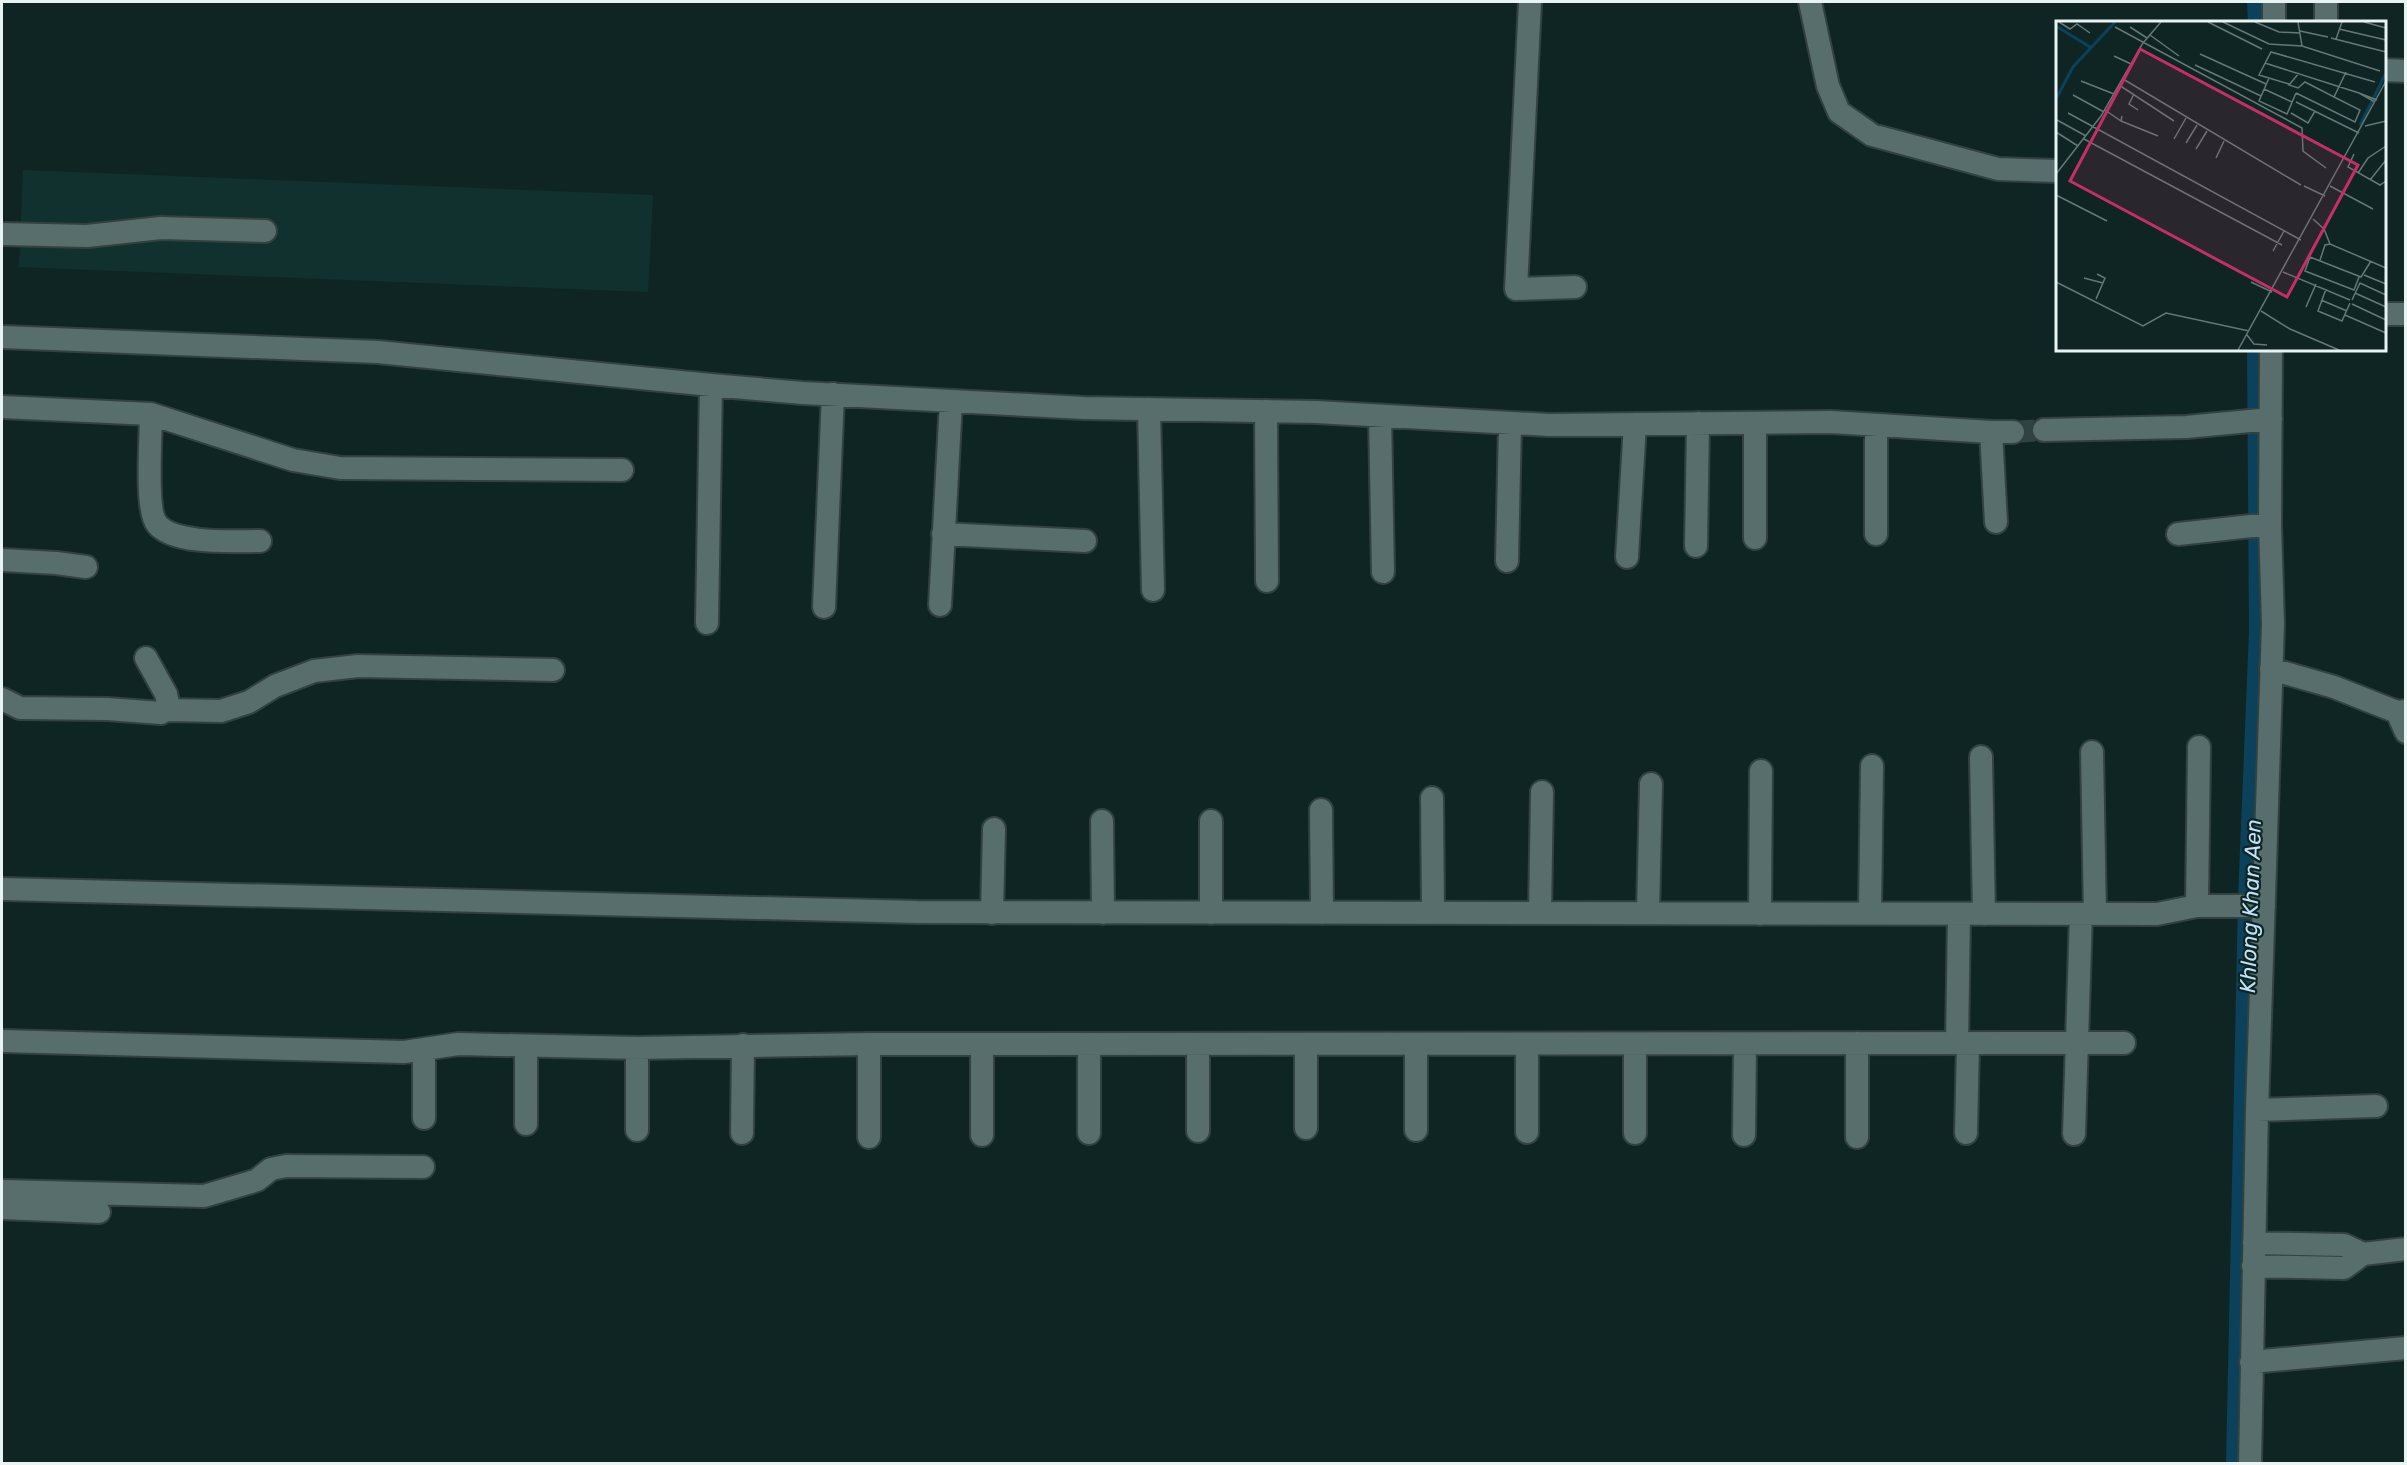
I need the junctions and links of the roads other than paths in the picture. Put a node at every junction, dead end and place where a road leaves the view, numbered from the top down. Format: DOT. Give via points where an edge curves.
graph roads {
  1 [pos="1530,2"];
  2 [pos="1810,2"];
  3 [pos="2274,2"];
  4 [pos="2326,2"];
  5 [pos="2274,21"];
  6 [pos="2326,21"];
  7 [pos="2386,70"];
  8 [pos="2406,71"];
  9 [pos="2056,171"];
  10 [pos="265,231"];
  11 [pos="2,234"];
  12 [pos="1575,287"];
  13 [pos="2386,314"];
  14 [pos="2406,314"];
  15 [pos="2,338"];
  16 [pos="2271,351"];
  17 [pos="711,386"];
  18 [pos="832,394"];
  19 [pos="951,401"];
  20 [pos="2,407"];
  21 [pos="1149,409"];
  22 [pos="1266,411"];
  23 [pos="151,414"];
  24 [pos="1380,416"];
  25 [pos="2271,419"];
  26 [pos="1510,423"];
  27 [pos="1698,423"];
  28 [pos="1755,423"];
  29 [pos="1635,424"];
  30 [pos="1876,425"];
  31 [pos="2044,430"];
  32 [pos="622,470"];
  33 [pos="1996,522"];
  34 [pos="2270,524"];
  35 [pos="944,534"];
  36 [pos="1876,534"];
  37 [pos="2178,534"];
  38 [pos="1755,538"];
  39 [pos="260,541"];
  40 [pos="1085,541"];
  41 [pos="1696,546"];
  42 [pos="1627,556"];
  43 [pos="2,560"];
  44 [pos="1507,561"];
  45 [pos="86,567"];
  46 [pos="1383,572"];
  47 [pos="1268,581"];
  48 [pos="1153,591"];
  49 [pos="940,605"];
  50 [pos="824,607"];
  51 [pos="707,624"];
  52 [pos="146,658"];
  53 [pos="2271,669"];
  54 [pos="553,670"];
  55 [pos="2,699"];
  56 [pos="167,710"];
  57 [pos="2403,718"];
  58 [pos="2199,747"];
  59 [pos="2092,752"];
  60 [pos="1981,757"];
  61 [pos="1872,766"];
  62 [pos="1761,771"];
  63 [pos="1651,784"];
  64 [pos="1542,792"];
  65 [pos="1432,798"];
  66 [pos="1321,810"];
  67 [pos="1102,821"];
  68 [pos="1211,821"];
  69 [pos="994,829"];
  70 [pos="2,889"];
  71 [pos="2257,905"];
  72 [pos="2205,906"];
  73 [pos="992,913"];
  74 [pos="1103,913"];
  75 [pos="1211,913"];
  76 [pos="1322,913"];
  77 [pos="1433,913"];
  78 [pos="1540,913"];
  79 [pos="1648,913"];
  80 [pos="1870,913"];
  81 [pos="1760,914"];
  82 [pos="1959,914"];
  83 [pos="1984,914"];
  84 [pos="2088,914"];
  85 [pos="2,1041"];
  86 [pos="1857,1043"];
  87 [pos="1962,1043"];
  88 [pos="2076,1043"];
  89 [pos="2124,1043"];
  90 [pos="870,1044"];
  91 [pos="982,1044"];
  92 [pos="1089,1044"];
  93 [pos="1198,1044"];
  94 [pos="1306,1044"];
  95 [pos="1416,1044"];
  96 [pos="1527,1044"];
  97 [pos="1635,1044"];
  98 [pos="1745,1044"];
  99 [pos="742,1045"];
  100 [pos="526,1047"];
  101 [pos="637,1048"];
  102 [pos="423,1050"];
  103 [pos="2376,1106"];
  104 [pos="2257,1110"];
  105 [pos="424,1118"];
  106 [pos="526,1124"];
  107 [pos="1306,1128"];
  108 [pos="637,1130"];
  109 [pos="1416,1130"];
  110 [pos="1198,1131"];
  111 [pos="1527,1132"];
  112 [pos="742,1133"];
  113 [pos="1089,1133"];
  114 [pos="1635,1133"];
  115 [pos="1966,1133"];
  116 [pos="2074,1134"];
  117 [pos="982,1135"];
  118 [pos="1744,1135"];
  119 [pos="869,1137"];
  120 [pos="1857,1137"];
  121 [pos="423,1167"];
  122 [pos="2,1191"];
  123 [pos="2,1208"];
  124 [pos="99,1212"];
  125 [pos="2254,1243"];
  126 [pos="2406,1249"];
  127 [pos="2363,1254"];
  128 [pos="2253,1266"];
  129 [pos="2406,1348"];
  130 [pos="2251,1362"];
  131 [pos="2250,1464"];
  1 -- 12 [label="street" via="1516,289"];
  2 -- 9 [label="street" via="1828,86 1839,112 1872,135 1998,169"];
  3 -- 5 [label="street"];
  4 -- 6 [label="street"];
  7 -- 8 [label="street"];
  10 -- 11 [label="street" via="160,228 87,236"];
  13 -- 14 [label="street"];
  15 -- 17 [label="street" via="378,352"];
  16 -- 25 [label="street"];
  17 -- 18 [label="street"];
  17 -- 51 [label="street"];
  18 -- 19 [label="street"];
  18 -- 50 [label="street"];
  19 -- 21 [label="street"];
  19 -- 35 [label="street"];
  20 -- 23 [label="street"];
  21 -- 22 [label="street"];
  21 -- 48 [label="street"];
  22 -- 24 [label="street"];
  22 -- 47 [label="street"];
  23 -- 32 [label="street" via="293,460 340,468"];
  23 -- 39 [label="street" via="150,470 156,523 169,532 196,540"];
  24 -- 26 [label="street"];
  24 -- 46 [label="street"];
  25 -- 31 [label="street" via="2186,427"];
  25 -- 34 [label="street"];
  26 -- 29 [label="street"];
  26 -- 44 [label="street"];
  27 -- 28 [label="street"];
  27 -- 29 [label="street"];
  27 -- 41 [label="street"];
  28 -- 30 [label="street"];
  28 -- 38 [label="street"];
  29 -- 42 [label="street"];
  30 -- 33 [label="street" via="2002,432"];
  30 -- 36 [label="street"];
  34 -- 37 [label="street"];
  34 -- 53 [label="street"];
  35 -- 40 [label="street"];
  35 -- 49 [label="street"];
  43 -- 45 [label="street"];
  52 -- 56 [label="street" via="166,694"];
  53 -- 57 [label="street" via="2334,687"];
  53 -- 71 [label="street"];
  54 -- 56 [label="street" via="358,666 314,671 221,711"];
  55 -- 56 [label="street" via="20,708 158,714"];
  58 -- 72 [label="street"];
  59 -- 84 [label="street"];
  60 -- 83 [label="street"];
  61 -- 80 [label="street"];
  62 -- 81 [label="street"];
  63 -- 79 [label="street"];
  64 -- 78 [label="street"];
  65 -- 77 [label="street"];
  66 -- 76 [label="street"];
  67 -- 74 [label="street"];
  68 -- 75 [label="street"];
  69 -- 73 [label="street"];
  70 -- 73 [label="street"];
  71 -- 72 [label="street"];
  71 -- 104 [label="street"];
  72 -- 84 [label="street" via="2157,914"];
  73 -- 74 [label="street"];
  74 -- 75 [label="street"];
  75 -- 76 [label="street"];
  76 -- 77 [label="street"];
  77 -- 78 [label="street"];
  78 -- 79 [label="street"];
  79 -- 81 [label="street"];
  80 -- 81 [label="street"];
  80 -- 82 [label="street"];
  82 -- 83 [label="street"];
  82 -- 87 [label="street"];
  83 -- 84 [label="street"];
  84 -- 88 [label="street"];
  85 -- 102 [label="street"];
  86 -- 87 [label="street"];
  86 -- 98 [label="street"];
  86 -- 120 [label="street"];
  87 -- 88 [label="street"];
  87 -- 115 [label="street"];
  88 -- 89 [label="street"];
  88 -- 116 [label="street"];
  90 -- 91 [label="street"];
  90 -- 99 [label="street"];
  90 -- 119 [label="street"];
  91 -- 92 [label="street"];
  91 -- 117 [label="street"];
  92 -- 93 [label="street"];
  92 -- 113 [label="street"];
  93 -- 94 [label="street"];
  93 -- 110 [label="street"];
  94 -- 95 [label="street"];
  94 -- 107 [label="street"];
  95 -- 96 [label="street"];
  95 -- 109 [label="street"];
  96 -- 97 [label="street"];
  96 -- 111 [label="street"];
  97 -- 98 [label="street"];
  97 -- 114 [label="street"];
  98 -- 118 [label="street"];
  99 -- 101 [label="street"];
  99 -- 112 [label="street"];
  100 -- 101 [label="street"];
  100 -- 102 [label="street" via="458,1044"];
  100 -- 106 [label="street"];
  101 -- 108 [label="street"];
  102 -- 105 [label="street"];
  103 -- 104 [label="street"];
  104 -- 125 [label="street"];
  121 -- 122 [label="street" via="286,1166 204,1196"];
  123 -- 124 [label="street"];
  125 -- 127 [label="street" via="2344,1245"];
  125 -- 128 [label="street"];
  126 -- 127 [label="street"];
  127 -- 128 [label="street" via="2344,1268"];
  128 -- 130 [label="street"];
  129 -- 130 [label="street"];
  130 -- 131 [label="street"];
}
